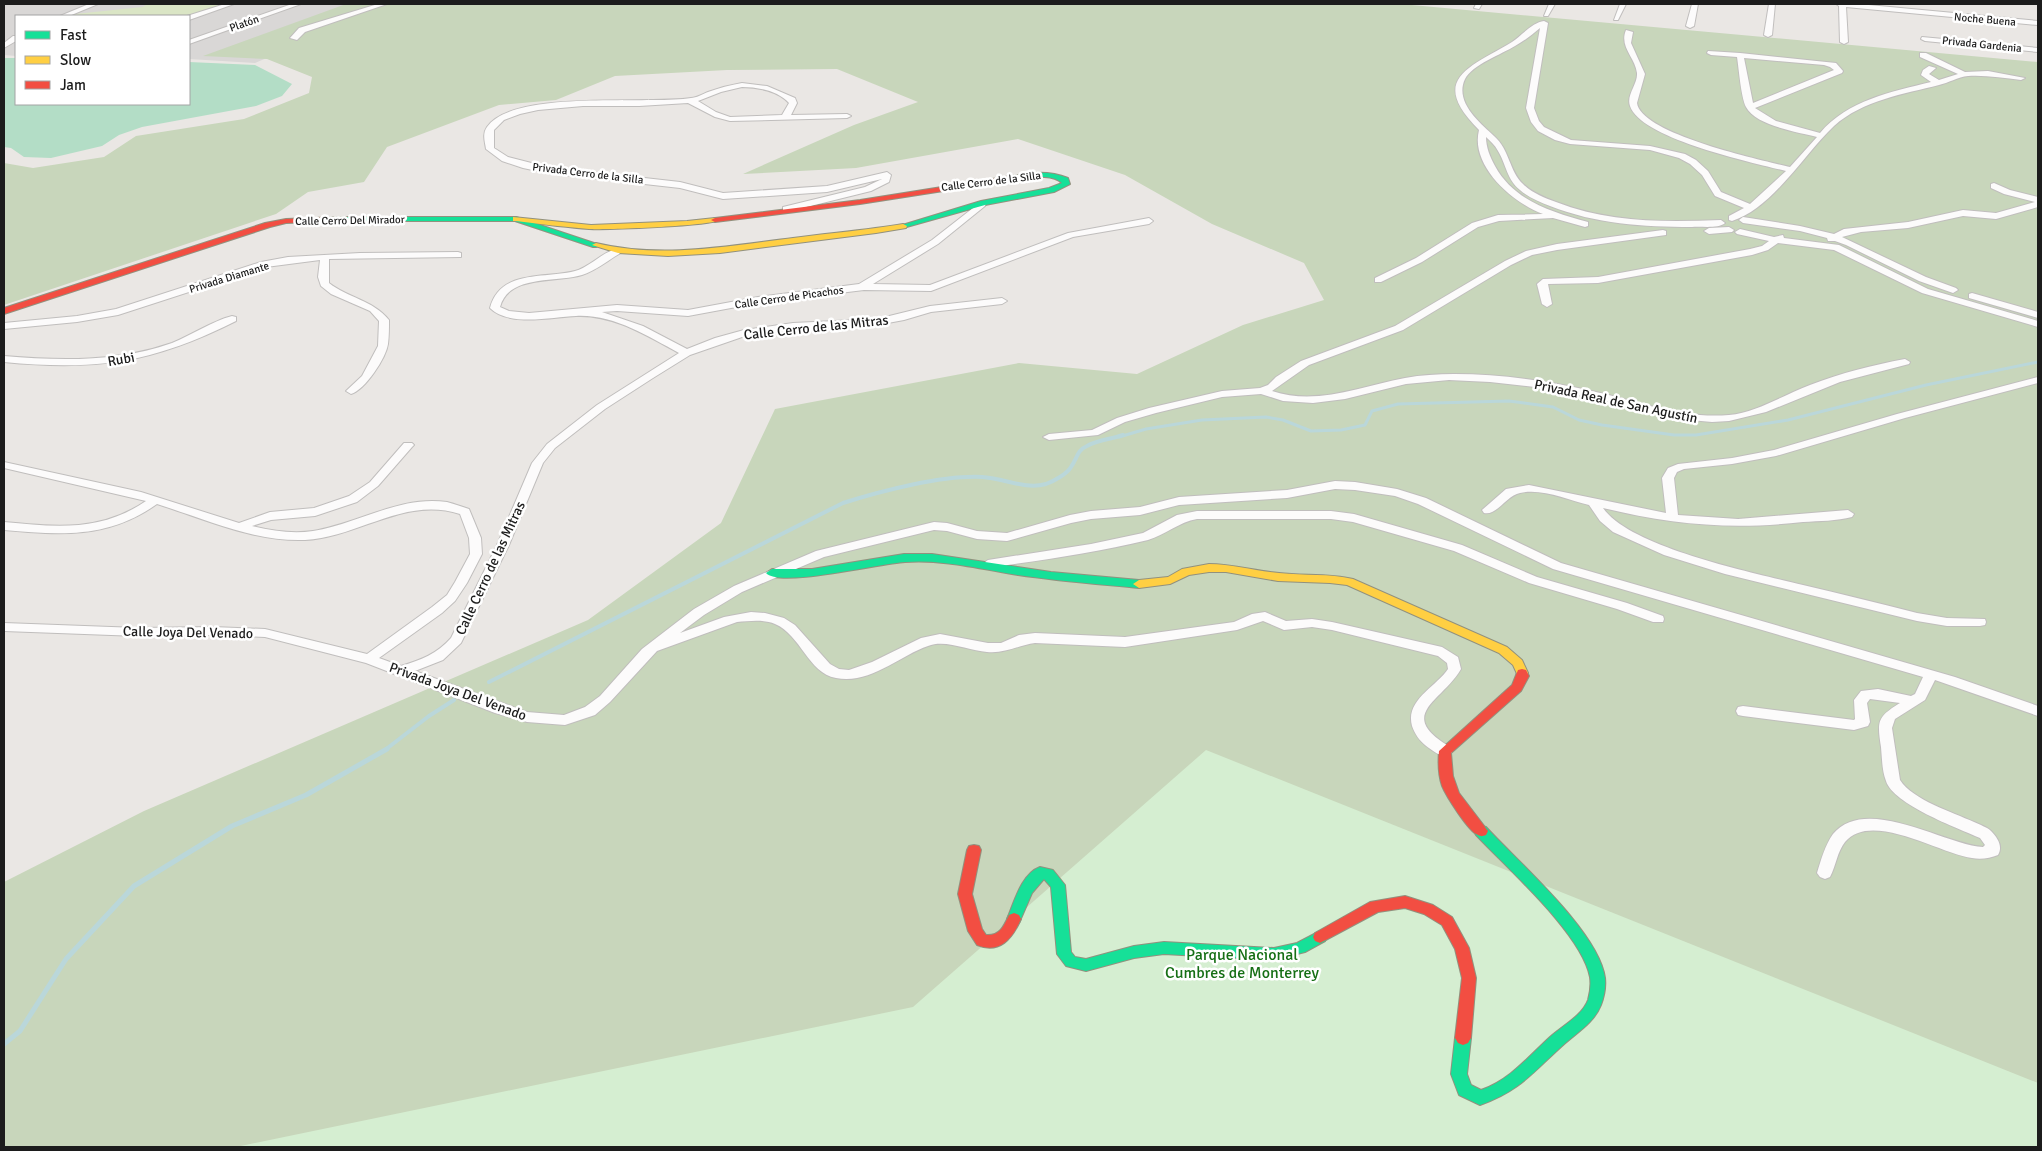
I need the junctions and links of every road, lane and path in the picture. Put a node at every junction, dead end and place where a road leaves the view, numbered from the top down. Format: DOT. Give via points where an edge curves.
graph roads {
  1 [pos="96,4"];
  2 [pos="232,4"];
  3 [pos="298,4"];
  4 [pos="384,4"];
  5 [pos="1552,4"];
  6 [pos="1623,4"];
  7 [pos="1695,4"];
  8 [pos="1772,4"];
  9 [pos="1841,4"];
  10 [pos="1934,4"];
  11 [pos="1927,13"];
  12 [pos="66,15"];
  13 [pos="1546,16"];
  14 [pos="190,18"];
  15 [pos="1616,19"];
  16 [pos="2038,23"];
  17 [pos="1690,26"];
  18 [pos="1629,32"];
  19 [pos="1768,35"];
  20 [pos="294,38"];
  21 [pos="15,39"];
  22 [pos="190,42"];
  23 [pos="1844,42"];
  24 [pos="4,46"];
  25 [pos="2038,50"];
  26 [pos="1711,53"];
  27 [pos="1740,55"];
  28 [pos="1932,64"];
  29 [pos="1964,74"];
  30 [pos="1955,78"];
  31 [pos="2021,78"];
  32 [pos="1939,83"];
  33 [pos="691,101"];
  34 [pos="1750,107"];
  35 [pos="846,116"];
  36 [pos="785,118"];
  37 [pos="1482,131"];
  38 [pos="1820,135"];
  39 [pos="1485,154"];
  40 [pos="1505,155"];
  41 [pos="1792,170"];
  42 [pos="1492,172"];
  43 [pos="1509,172"];
  44 [pos="1994,186"];
  45 [pos="2038,202"];
  46 [pos="982,204"];
  47 [pos="1752,206"];
  48 [pos="1507,210"];
  49 [pos="769,212"];
  50 [pos="1559,217"];
  51 [pos="1498,218"];
  52 [pos="1732,218"];
  53 [pos="516,219"];
  54 [pos="1743,220"];
  55 [pos="1150,221"];
  56 [pos="1720,223"];
  57 [pos="1585,224"];
  58 [pos="1789,227"];
  59 [pos="1729,230"];
  60 [pos="1740,232"];
  61 [pos="1664,233"];
  62 [pos="1833,236"];
  63 [pos="1776,240"];
  64 [pos="1595,242"];
  65 [pos="1825,244"];
  66 [pos="616,252"];
  67 [pos="458,255"];
  68 [pos="325,257"];
  69 [pos="1914,275"];
  70 [pos="1378,280"];
  71 [pos="1901,280"];
  72 [pos="862,287"];
  73 [pos="1002,301"];
  74 [pos="1547,304"];
  75 [pos="4,311"];
  76 [pos="570,312"];
  77 [pos="232,318"];
  78 [pos="2035,319"];
  79 [pos="4,326"];
  80 [pos="686,353"];
  81 [pos="4,359"];
  82 [pos="1905,362"];
  83 [pos="2038,380"];
  84 [pos="351,391"];
  85 [pos="1262,391"];
  86 [pos="1049,437"];
  87 [pos="408,445"];
  88 [pos="4,465"];
  89 [pos="156,500"];
  90 [pos="1592,502"];
  91 [pos="1488,510"];
  92 [pos="1848,514"];
  93 [pos="1673,519"];
  94 [pos="4,526"];
  95 [pos="241,526"];
  96 [pos="980,565"];
  97 [pos="772,573"];
  98 [pos="1658,619"];
  99 [pos="1980,622"];
  100 [pos="4,627"];
  101 [pos="648,652"];
  102 [pos="370,659"];
  103 [pos="401,671"];
  104 [pos="1931,675"];
  105 [pos="1912,701"];
  106 [pos="1743,710"];
  107 [pos="2038,711"];
  108 [pos="1445,751"];
  109 [pos="974,850"];
  110 [pos="1824,873"];
  1 -- 12 [label="street"];
  2 -- 14 [label="street"];
  3 -- 22 [label="street, Platón"];
  4 -- 20 [label="street" via="302,30"];
  5 -- 13 [label="street"];
  6 -- 15 [label="street"];
  7 -- 17 [label="street"];
  8 -- 19 [label="street"];
  9 -- 11 [label="street, Noche Buena"];
  9 -- 23 [label="street"];
  10 -- 11 [label="street"];
  11 -- 16 [label="street, Noche Buena"];
  18 -- 41 [label="street" via="1626,38 1628,47 1642,76 1634,107 1639,117 1670,135"];
  21 -- 24 [label="street"];
  25 -- 28 [label="street, Privada Gardenia" via="1925,37 1923,52"];
  26 -- 27 [label="street"];
  27 -- 34 [label="street"];
  27 -- 34 [label="street" via="1824,63 1839,71"];
  28 -- 29 [label="street"];
  28 -- 30 [label="street"];
  28 -- 32 [label="street" via="1925,75"];
  29 -- 30 [label="street"];
  29 -- 31 [label="street"];
  30 -- 32 [label="street"];
  32 -- 38 [label="street" via="1887,95 1854,109"];
  33 -- 36 [label="street" via="719,117 730,119"];
  33 -- 36 [label="street" via="735,86 757,84 792,100"];
  33 -- 49 [label="street, Privada Cerro de la Silla" via="558,104 530,109 512,114 490,128 490,149 504,159 522,165 680,185 723,196 827,189 887,175 885,182 868,189"];
  34 -- 38 [label="street" via="1765,119"];
  35 -- 36 [label="street"];
  37 -- 39 [label="street" via="1480,142"];
  37 -- 40 [label="street" via="1498,143"];
  37 -- 47 [label="street" via="1463,106 1457,90 1461,79 1544,23 1530,108 1541,129 1570,142 1650,148 1682,156 1704,173 1718,194"];
  38 -- 41 [label="street"];
  39 -- 40 [label="street"];
  39 -- 42 [label="street"];
  40 -- 43 [label="street"];
  41 -- 47 [label="street"];
  42 -- 43 [label="street"];
  42 -- 50 [label="street" via="1510,197"];
  43 -- 56 [label="street" via="1532,195 1586,216 1650,224"];
  44 -- 45 [label="street"];
  45 -- 62 [label="street" via="1996,216 1956,214 1908,225 1852,230"];
  46 -- 49 [label="street, Calle Cerro de la Silla" via="1052,190 1066,184 1065,180 1048,174 989,180 870,201"];
  46 -- 66 [label="street, Calle Cerro de la Silla" via="891,228 707,251"];
  46 -- 72 [label="street, Calle Cerro de Picachos" via="935,242"];
  47 -- 52 [label="street"];
  48 -- 51 [label="street"];
  49 -- 53 [label="street, Calle Cerro de la Silla" via="619,228"];
  50 -- 51 [label="street"];
  50 -- 57 [label="street"];
  51 -- 70 [label="street" via="1475,225 1419,260"];
  52 -- 54 [label="street"];
  52 -- 56 [label="street"];
  53 -- 66 [label="street, Calle Cerro Del Mirador"];
  53 -- 75 [label="street, Calle Cerro Del Mirador" via="286,221"];
  54 -- 58 [label="street"];
  54 -- 60 [label="street" via="1752,227 1749,231"];
  55 -- 72 [label="street" via="1071,235 931,288"];
  56 -- 59 [label="street"];
  57 -- 61 [label="street"];
  57 -- 64 [label="street"];
  58 -- 62 [label="street"];
  58 -- 63 [label="street"];
  59 -- 60 [label="street"];
  59 -- 61 [label="street"];
  60 -- 63 [label="street"];
  61 -- 64 [label="street"];
  62 -- 65 [label="street"];
  62 -- 69 [label="street"];
  63 -- 65 [label="street"];
  63 -- 74 [label="street" via="1752,252 1656,271 1598,280 1546,281 1542,284"];
  64 -- 85 [label="street" via="1529,253 1399,328 1306,363"];
  65 -- 71 [label="street" via="1845,250"];
  66 -- 76 [label="street" via="581,272 508,286 495,299 495,308 503,313"];
  67 -- 68 [label="street, Privada Diamante"];
  68 -- 79 [label="street, Privada Diamante" via="264,264 118,312"];
  68 -- 84 [label="street" via="324,284 334,292 373,309 384,320 383,346 366,378"];
  69 -- 71 [label="street" via="1904,276"];
  69 -- 78 [label="street"];
  71 -- 78 [label="street" via="1925,291"];
  72 -- 76 [label="street, Calle Cerro de Picachos" via="758,300 688,313 617,308"];
  73 -- 80 [label="street, Calle Cerro de las Mitras" via="938,308 877,322 793,326 744,333"];
  76 -- 80 [label="street" via="617,319 643,329"];
  77 -- 81 [label="street, Rubi" via="200,336 153,353 109,362 75,364"];
  80 -- 103 [label="street, Calle Cerro de las Mitras" via="600,407 551,446 538,463 503,545 456,640 434,660"];
  82 -- 85 [label="street, Privada Real de San Agustín" via="1848,375 1764,410 1730,418 1676,416 1553,386 1454,377 1407,381 1319,399 1284,398"];
  83 -- 93 [label="street" via="1776,453 1682,466 1672,470 1668,478"];
  85 -- 86 [label="street" via="1222,394 1153,410 1094,433"];
  87 -- 95 [label="street" via="374,484 353,499 315,512 270,516"];
  88 -- 89 [label="street"];
  89 -- 94 [label="street" via="125,520 90,529 45,530"];
  89 -- 95 [label="street"];
  90 -- 91 [label="street" via="1523,488 1509,491"];
  90 -- 93 [label="street"];
  90 -- 99 [label="street" via="1617,528 1668,552 1724,570 1917,617 1947,622"];
  92 -- 93 [label="street" via="1724,523"];
  95 -- 102 [label="street" via="290,536 318,534 417,506 453,506 465,512 475,538 476,554 451,598"];
  96 -- 97 [label="street" via="932,558 904,558 812,573"];
  96 -- 98 [label="street" via="1147,536 1181,518 1197,515 1331,515 1354,518 1458,548 1533,580"];
  96 -- 108 [label="street" via="1135,585 1170,580 1186,572 1226,568 1330,579 1366,588 1503,650 1518,663 1523,676 1517,688"];
  97 -- 101 [label="street" via="699,612"];
  97 -- 104 [label="street" via="820,554 926,527 947,527 976,535 1007,537 1070,519 1140,511 1179,501 1258,497 1335,485 1355,486 1422,501 1557,566"];
  100 -- 102 [label="street, Calle Joya Del Venado" via="265,633"];
  101 -- 103 [label="street, Privada Joya Del Venado" via="605,699 590,711 564,720 527,717 500,709"];
  101 -- 108 [label="street" via="709,626 739,618 765,616 783,621 798,634 822,666 835,674 849,675 926,641 940,639 988,648 1035,638 1125,642 1238,626 1265,616 1284,626 1312,623 1332,626 1442,652 1451,657 1455,664 1452,677 1425,698 1417,719 1420,732"];
  102 -- 103 [label="street, Privada Joya Del Venado"];
  104 -- 105 [label="street" via="1924,692"];
  104 -- 107 [label="street"];
  105 -- 106 [label="street" via="1880,693 1867,694 1861,701 1863,722 1854,725"];
  105 -- 110 [label="street" via="1889,716 1885,728 1893,781 1913,800 1985,834 1993,850 1982,854 1912,831 1858,826 1842,834"];
  108 -- 109 [label="street" via="1443,770 1457,803 1574,932 1592,959 1600,981 1596,999 1578,1020 1508,1086 1493,1096 1480,1098 1465,1090 1459,1074 1469,978 1462,948 1447,921 1428,909 1405,902 1375,906 1300,948 1274,954 1164,948 1086,965 1071,962 1064,954 1058,884 1052,876 1044,873 1035,875 1028,883 1013,926 1004,938 992,944 982,942 975,931 965,894"];
}
